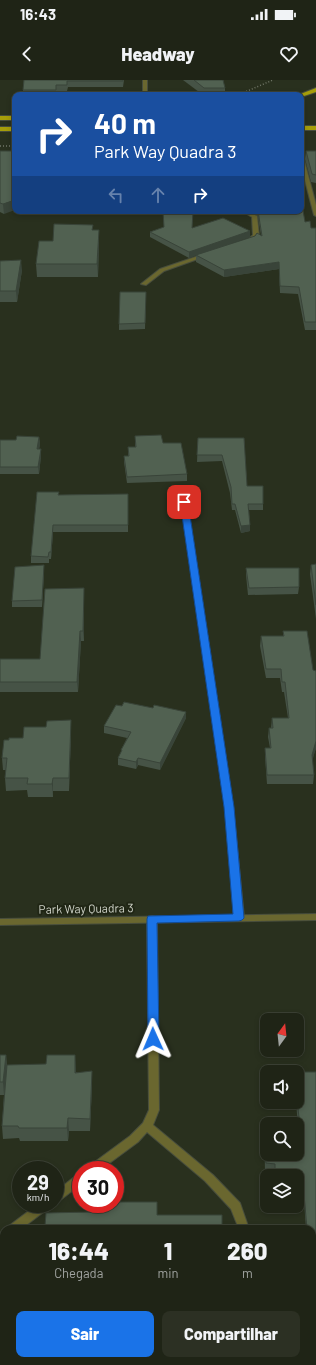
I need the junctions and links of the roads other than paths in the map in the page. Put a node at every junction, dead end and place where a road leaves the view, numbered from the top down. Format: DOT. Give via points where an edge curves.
graph roads {
  1 [pos="145,80"];
  2 [pos="316,90"];
  3 [pos="145,92"];
  4 [pos="304,94"];
  5 [pos="0,118"];
  6 [pos="12,118"];
  7 [pos="304,128"];
  8 [pos="316,128"];
  9 [pos="0,129"];
  10 [pos="12,129"];
  11 [pos="304,168"];
  12 [pos="251,214"];
  13 [pos="316,215"];
  14 [pos="244,242"];
  15 [pos="214,252"];
  16 [pos="144,284"];
  17 [pos="184,502"];
  18 [pos="316,917"];
  19 [pos="239,918"];
  20 [pos="152,919"];
  21 [pos="0,922"];
  22 [pos="147,1126"];
  23 [pos="104,1161"];
  24 [pos="72,1185"];
  25 [pos="64,1191"];
  26 [pos="34,1213"];
  27 [pos="18,1225"];
  28 [pos="243,1225"];
  1 -- 3 [label="street"];
  2 -- 4 [label="main road"];
  5 -- 6 [label="main road"];
  7 -- 8 [label="main road"];
  9 -- 10 [label="main road"];
  11 -- 13 [label="street"];
  12 -- 14 [label="street" via="254,216 256,236"];
  15 -- 16 [label="street" via="162,270"];
  17 -- 19 [label="street" via="229,807"];
  18 -- 19 [label="street, Park Way Quadra 3"];
  19 -- 20 [label="street, Park Way Quadra 3"];
  20 -- 21 [label="street, Park Way Quadra 3"];
  20 -- 22 [label="street" via="154,1110"];
  22 -- 23 [label="street"];
  22 -- 28 [label="street" via="209,1178 236,1206"];
  24 -- 25 [label="street"];
  26 -- 27 [label="street"];
}
